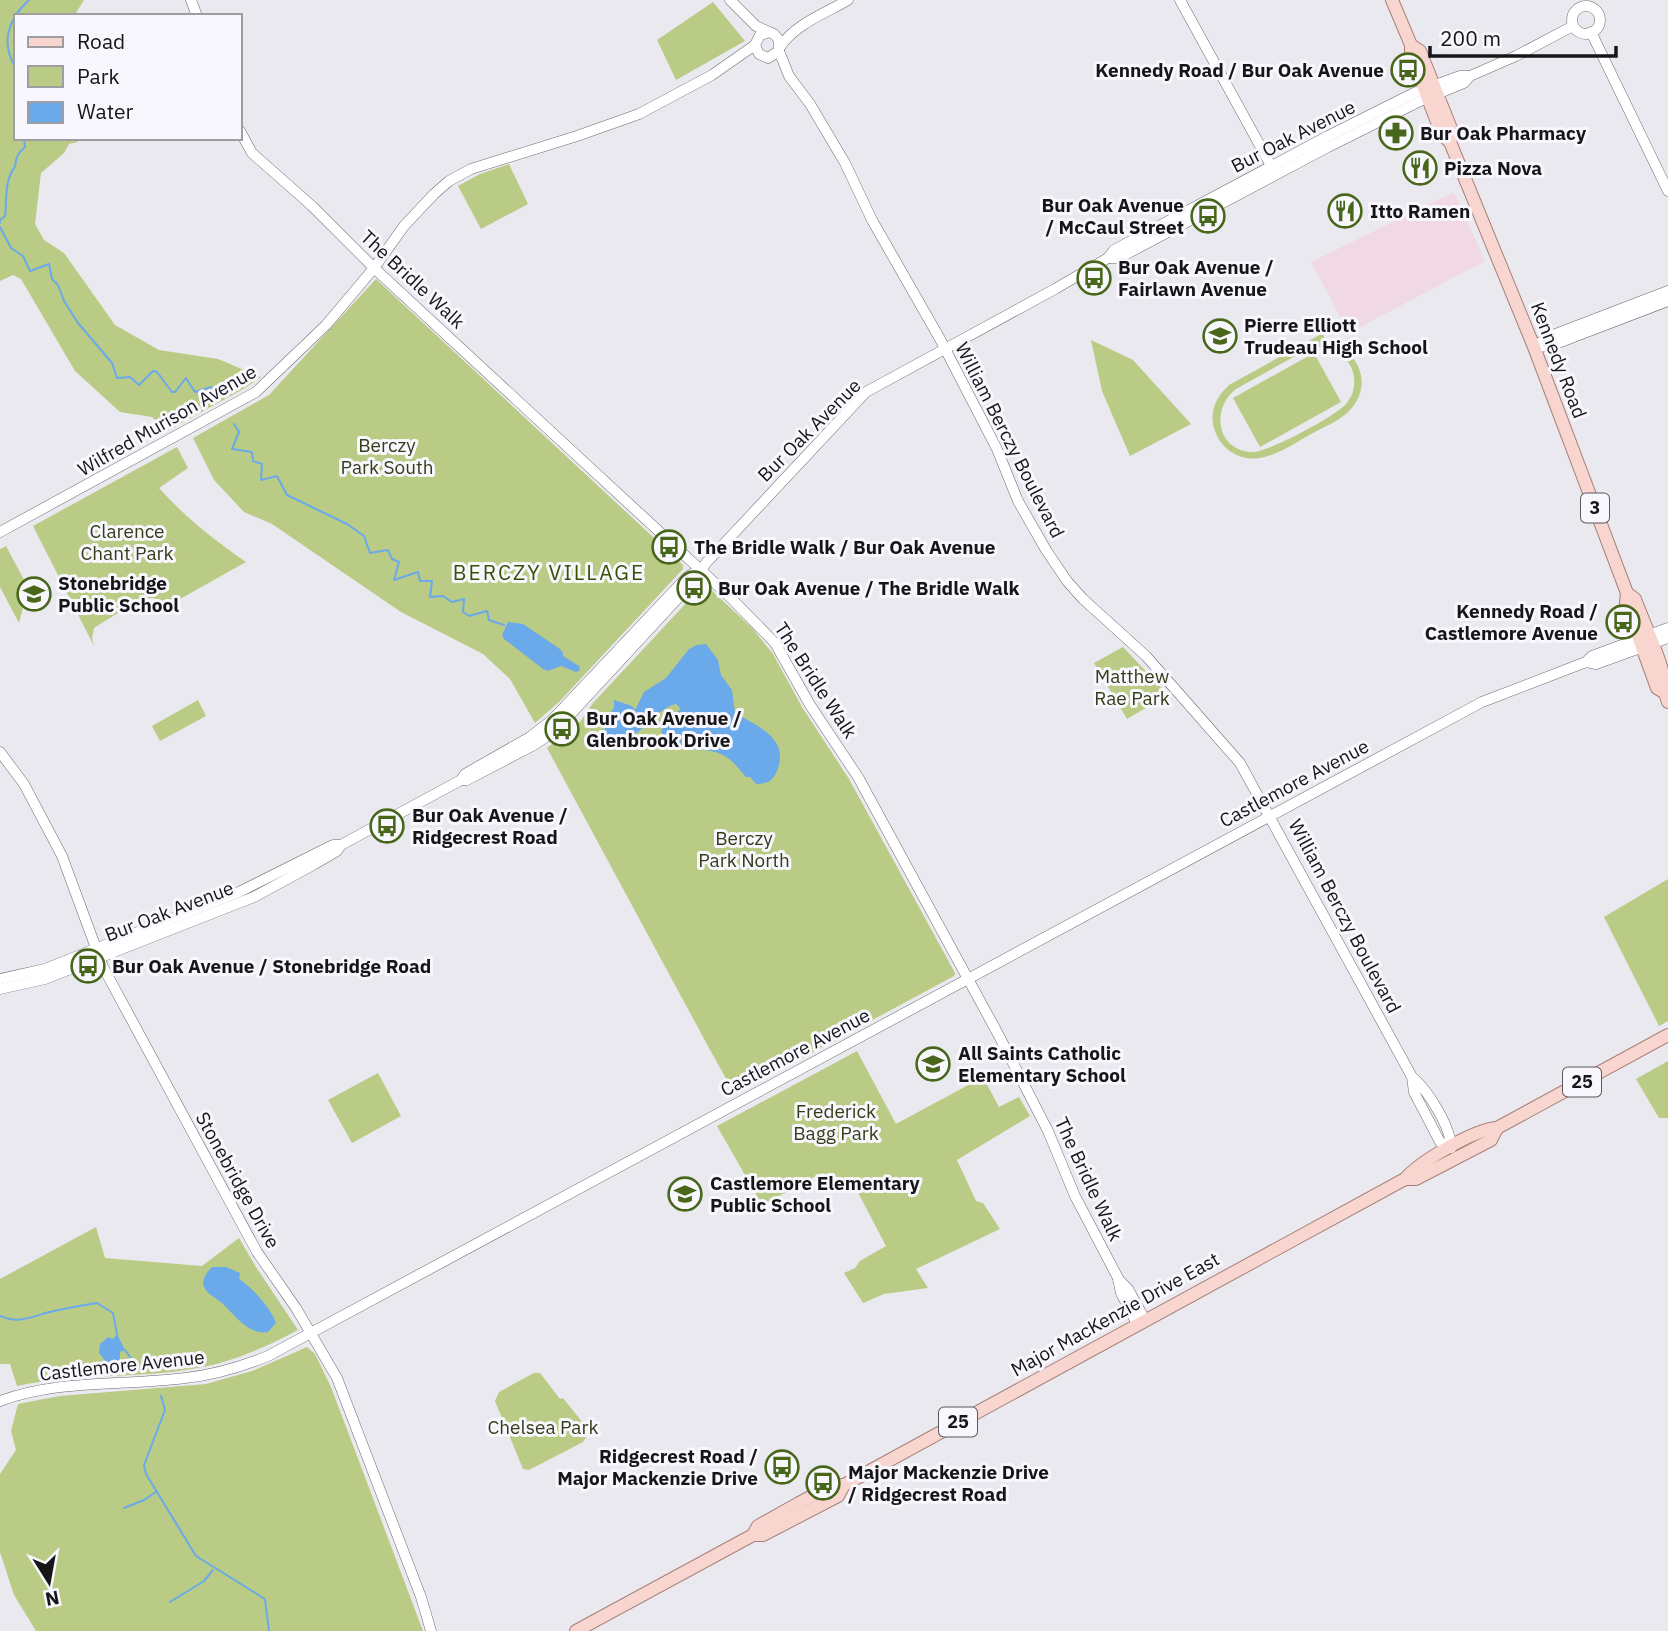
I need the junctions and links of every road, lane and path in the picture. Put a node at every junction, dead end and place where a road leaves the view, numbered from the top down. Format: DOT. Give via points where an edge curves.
graph roads {
  1 [pos="848,0"];
  2 [pos="1180,0"];
  3 [pos="1392,0"];
  4 [pos="734,4"];
  5 [pos="1577,4"];
  6 [pos="804,25"];
  7 [pos="1573,26"];
  8 [pos="771,33"];
  9 [pos="1591,33"];
  10 [pos="755,43"];
  11 [pos="779,49"];
  12 [pos="764,57"];
  13 [pos="712,75"];
  14 [pos="789,76"];
  15 [pos="1431,91"];
  16 [pos="242,135"];
  17 [pos="1274,170"];
  18 [pos="1668,191"];
  19 [pos="374,268"];
  20 [pos="1668,291"];
  21 [pos="1668,301"];
  22 [pos="1534,347"];
  23 [pos="945,349"];
  24 [pos="0,532"];
  25 [pos="700,569"];
  26 [pos="1668,628"];
  27 [pos="1668,638"];
  28 [pos="1646,641"];
  29 [pos="1666,698"];
  30 [pos="0,752"];
  31 [pos="1270,816"];
  32 [pos="98,953"];
  33 [pos="0,979"];
  34 [pos="968,979"];
  35 [pos="0,989"];
  36 [pos="1668,1035"];
  37 [pos="1497,1128"];
  38 [pos="1451,1148"];
  39 [pos="1405,1179"];
  40 [pos="1141,1322"];
  41 [pos="311,1333"];
  42 [pos="0,1401"];
  43 [pos="432,1631"];
  44 [pos="576,1631"];
  1 -- 6 [label="street"];
  2 -- 17 [label="street"];
  3 -- 15 [label="main road, Kennedy Road / 3" via="1411,45 1420,51"];
  4 -- 8 [label="street" via="756,26"];
  4 -- 10 [label="street"];
  5 -- 7 [label="street"];
  5 -- 9 [label="street" via="1598,14 1598,26"];
  6 -- 8 [label="street"];
  6 -- 11 [label="street"];
  7 -- 9 [label="street"];
  7 -- 15 [label="street, Bur Oak Avenue" via="1516,56"];
  8 -- 10 [label="street" via="760,35"];
  8 -- 11 [label="street" via="779,40"];
  9 -- 18 [label="street"];
  10 -- 12 [label="street"];
  10 -- 13 [label="street, Wilfred Murison Avenue"];
  11 -- 12 [label="street"];
  11 -- 14 [label="street, William Berczy Boulevard"];
  12 -- 13 [label="street, Wilfred Murison Avenue"];
  12 -- 14 [label="street, William Berczy Boulevard"];
  13 -- 19 [label="street, Wilfred Murison Avenue" via="622,121 471,169 449,181 404,226"];
  14 -- 23 [label="street, William Berczy Boulevard" via="845,163"];
  15 -- 17 [label="street, Bur Oak Avenue"];
  15 -- 22 [label="main road, Kennedy Road / 3" via="1442,135 1450,142"];
  16 -- 19 [label="street, The Bridle Walk" via="252,153"];
  17 -- 23 [label="street, Bur Oak Avenue" via="1114,250 1108,258"];
  19 -- 24 [label="street, Wilfred Murison Avenue" via="326,325 256,392"];
  19 -- 25 [label="street, The Bridle Walk"];
  20 -- 22 [label="street" via="1548,337"];
  21 -- 22 [label="street" via="1550,346"];
  22 -- 28 [label="main road, Kennedy Road / 3" via="1628,593 1635,599"];
  23 -- 25 [label="street, Bur Oak Avenue" via="857,400"];
  23 -- 31 [label="street, William Berczy Boulevard" via="997,449 1018,501 1058,569 1219,737 1244,769"];
  25 -- 32 [label="street, Bur Oak Avenue" via="662,617 555,731 534,745 341,845"];
  25 -- 34 [label="street, The Bridle Walk" via="775,643 858,776"];
  26 -- 28 [label="street"];
  27 -- 28 [label="street"];
  28 -- 29 [label="main road, Kennedy Road / 3" via="1667,684"];
  28 -- 31 [label="street, Castlemore Avenue" via="1592,656 1487,699"];
  30 -- 32 [label="street, Stonebridge Drive" via="27,789 62,856"];
  31 -- 34 [label="street, Castlemore Avenue"];
  31 -- 38 [label="street, William Berczy Boulevard" via="1412,1077 1429,1096 1451,1137"];
  32 -- 33 [label="street, Bur Oak Avenue"];
  32 -- 35 [label="street, Bur Oak Avenue" via="36,982"];
  32 -- 41 [label="street, Stonebridge Drive" via="257,1252"];
  34 -- 40 [label="street, The Bridle Walk" via="1048,1131 1121,1293"];
  34 -- 41 [label="street, Castlemore Avenue"];
  36 -- 37 [label="main road, Major MacKenzie Drive East / 25"];
  37 -- 38 [label="main road, Major MacKenzie Drive East / 25"];
  37 -- 39 [label="main road, Major MacKenzie Drive East / 25" via="1491,1140 1416,1178"];
  38 -- 39 [label="main road, Major MacKenzie Drive East / 25" via="1412,1170"];
  39 -- 40 [label="main road, Major MacKenzie Drive East / 25"];
  40 -- 44 [label="main road, Major MacKenzie Drive East / 25" via="844,1485 832,1485 799,1503 758,1526 753,1535"];
  41 -- 42 [label="street, Castlemore Avenue" via="260,1359 214,1374 49,1388"];
  41 -- 43 [label="street, Stonebridge Drive" via="339,1384"];
}
